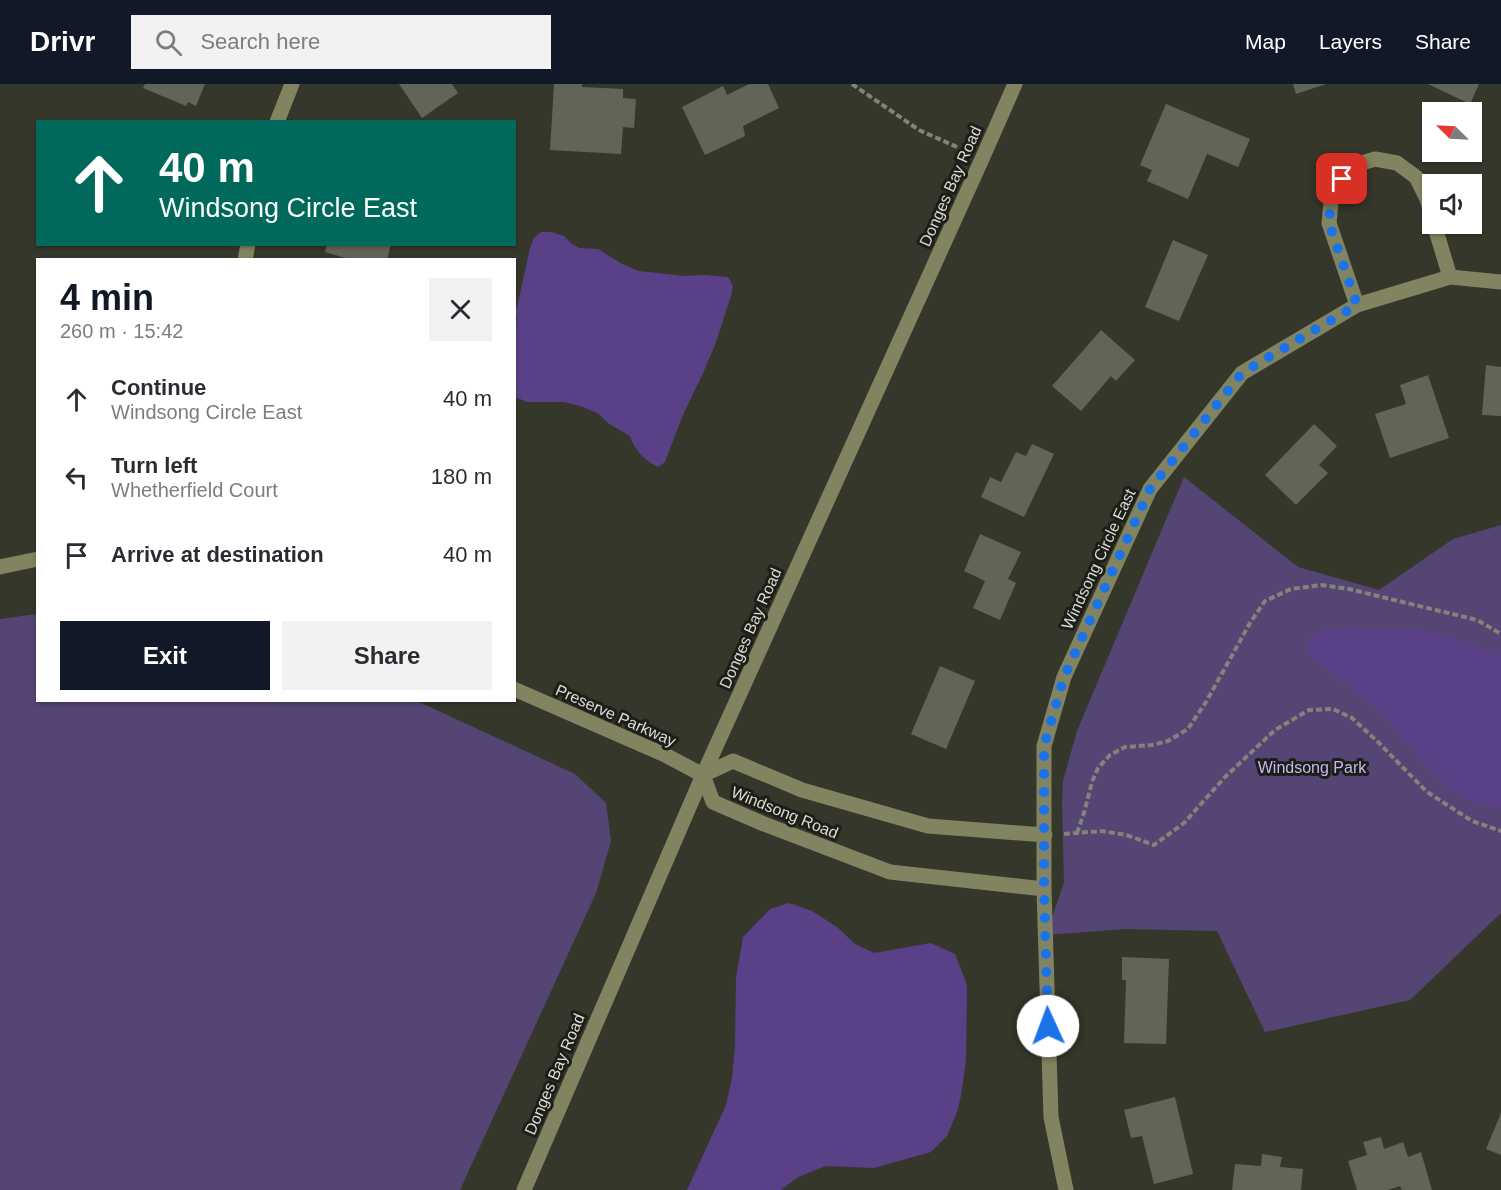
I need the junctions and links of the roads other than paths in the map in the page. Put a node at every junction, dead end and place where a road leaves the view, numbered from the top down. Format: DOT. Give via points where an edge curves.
graph roads {
  1 [pos="292,84"];
  2 [pos="1015,84"];
  3 [pos="279,120"];
  4 [pos="1422,189"];
  5 [pos="1437,234"];
  6 [pos="1450,277"];
  7 [pos="1501,282"];
  8 [pos="1357,305"];
  9 [pos="36,560"];
  10 [pos="0,567"];
  11 [pos="516,690"];
  12 [pos="703,775"];
  13 [pos="1045,835"];
  14 [pos="1044,889"];
  15 [pos="524,1190"];
  16 [pos="1066,1190"];
  1 -- 3 [label="street"];
  2 -- 12 [label="street, Donges Bay Road"];
  4 -- 8 [label="street" via="1416,177 1397,163 1375,159 1352,166 1332,192 1329,223"];
  5 -- 6 [label="street"];
  6 -- 7 [label="street, Windsong Circle East"];
  6 -- 8 [label="street, Windsong Circle East"];
  8 -- 13 [label="street, Windsong Circle East" via="1242,373 1150,489 1064,677 1044,746"];
  9 -- 10 [label="street"];
  11 -- 12 [label="street, Preserve Parkway"];
  12 -- 13 [label="street, Windsong Road" via="733,761 802,790 928,826"];
  12 -- 14 [label="street, Windsong Road" via="713,802 890,872"];
  12 -- 15 [label="street, Donges Bay Road"];
  13 -- 14 [label="street, Windsong Circle East"];
  14 -- 16 [label="street, Windsong Circle East" via="1051,1117"];
}
